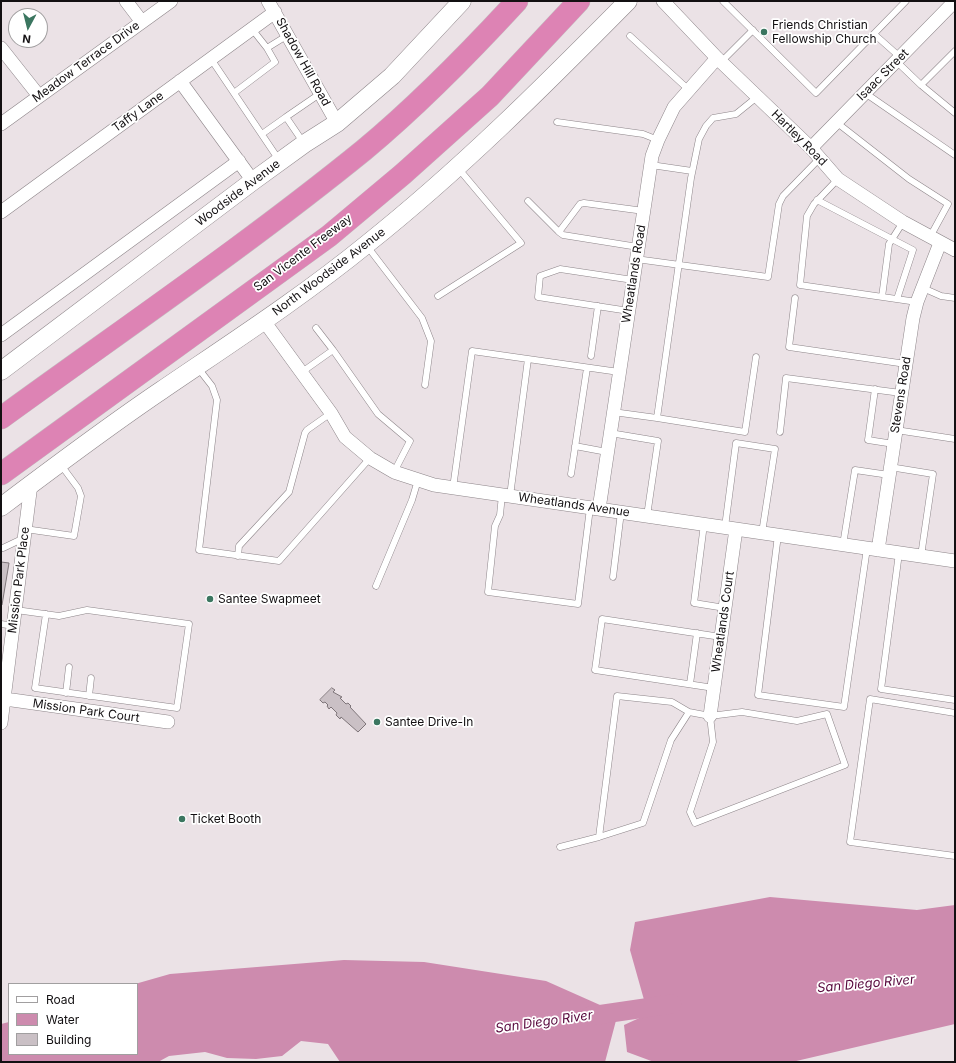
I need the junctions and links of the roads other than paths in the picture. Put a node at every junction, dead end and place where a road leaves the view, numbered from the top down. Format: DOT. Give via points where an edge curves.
graph roads {
  1 [pos="126,1"];
  2 [pos="171,1"];
  3 [pos="268,1"];
  4 [pos="462,1"];
  5 [pos="517,1"];
  6 [pos="579,1"];
  7 [pos="628,1"];
  8 [pos="663,1"];
  9 [pos="723,1"];
  10 [pos="906,1"];
  11 [pos="955,1"];
  12 [pos="275,12"];
  13 [pos="142,22"];
  14 [pos="252,29"];
  15 [pos="753,30"];
  16 [pos="874,34"];
  17 [pos="288,35"];
  18 [pos="630,36"];
  19 [pos="1,48"];
  20 [pos="267,48"];
  21 [pos="955,50"];
  22 [pos="211,59"];
  23 [pos="898,59"];
  24 [pos="719,60"];
  25 [pos="180,81"];
  26 [pos="921,84"];
  27 [pos="689,90"];
  28 [pos="234,93"];
  29 [pos="321,93"];
  30 [pos="865,93"];
  31 [pos="40,96"];
  32 [pos="757,97"];
  33 [pos="955,113"];
  34 [pos="286,118"];
  35 [pos="557,122"];
  36 [pos="836,122"];
  37 [pos="337,123"];
  38 [pos="1,124"];
  39 [pos="262,134"];
  40 [pos="658,140"];
  41 [pos="304,144"];
  42 [pos="810,148"];
  43 [pos="955,154"];
  44 [pos="820,158"];
  45 [pos="280,161"];
  46 [pos="239,162"];
  47 [pos="651,165"];
  48 [pos="458,168"];
  49 [pos="692,171"];
  50 [pos="838,179"];
  51 [pos="253,181"];
  52 [pos="817,200"];
  53 [pos="528,201"];
  54 [pos="644,211"];
  55 [pos="1,212"];
  56 [pos="903,222"];
  57 [pos="559,232"];
  58 [pos="892,239"];
  59 [pos="935,241"];
  60 [pos="366,245"];
  61 [pos="955,250"];
  62 [pos="637,253"];
  63 [pos="679,265"];
  64 [pos="633,280"];
  65 [pos="922,288"];
  66 [pos="438,296"];
  67 [pos="882,297"];
  68 [pos="795,298"];
  69 [pos="955,298"];
  70 [pos="897,299"];
  71 [pos="917,302"];
  72 [pos="598,306"];
  73 [pos="628,311"];
  74 [pos="264,321"];
  75 [pos="316,328"];
  76 [pos="1,336"];
  77 [pos="333,350"];
  78 [pos="592,356"];
  79 [pos="756,357"];
  80 [pos="528,359"];
  81 [pos="906,364"];
  82 [pos="197,366"];
  83 [pos="587,368"];
  84 [pos="1,371"];
  85 [pos="302,372"];
  86 [pos="619,372"];
  87 [pos="425,385"];
  88 [pos="875,389"];
  89 [pos="902,393"];
  90 [pos="613,412"];
  91 [pos="331,413"];
  92 [pos="1,418"];
  93 [pos="657,418"];
  94 [pos="896,430"];
  95 [pos="780,432"];
  96 [pos="610,433"];
  97 [pos="955,439"];
  98 [pos="894,444"];
  99 [pos="575,446"];
  100 [pos="607,452"];
  101 [pos="370,458"];
  102 [pos="60,464"];
  103 [pos="890,471"];
  104 [pos="394,472"];
  105 [pos="1,474"];
  106 [pos="571,474"];
  107 [pos="418,480"];
  108 [pos="31,484"];
  109 [pos="453,488"];
  110 [pos="506,496"];
  111 [pos="1,507"];
  112 [pos="594,508"];
  113 [pos="622,512"];
  114 [pos="647,516"];
  115 [pos="704,524"];
  116 [pos="730,528"];
  117 [pos="25,533"];
  118 [pos="762,533"];
  119 [pos="778,535"];
  120 [pos="844,545"];
  121 [pos="3,548"];
  122 [pos="872,549"];
  123 [pos="899,553"];
  124 [pos="238,556"];
  125 [pos="921,556"];
  126 [pos="955,561"];
  127 [pos="614,578"];
  128 [pos="376,586"];
  129 [pos="725,608"];
  130 [pos="16,610"];
  131 [pos="46,614"];
  132 [pos="7,625"];
  133 [pos="697,633"];
  134 [pos="721,637"];
  135 [pos="69,667"];
  136 [pos="91,678"];
  137 [pos="690,684"];
  138 [pos="714,688"];
  139 [pos="66,692"];
  140 [pos="89,696"];
  141 [pos="955,700"];
  142 [pos="3,705"];
  143 [pos="689,712"];
  144 [pos="955,712"];
  145 [pos="710,716"];
  146 [pos="168,722"];
  147 [pos="1,723"];
  148 [pos="599,837"];
  149 [pos="560,847"];
  150 [pos="955,856"];
  1 -- 13 [label="street"];
  2 -- 13 [label="street, Meadow Terrace Drive"];
  3 -- 12 [label="street, Shadow Hill Road"];
  4 -- 37 [label="street, Woodside Avenue" via="392,76"];
  5 -- 92 [label="highway" via="432,87 365,149 269,223"];
  6 -- 105 [label="highway, San Vicente Freeway" via="490,96 404,174 329,236"];
  7 -- 48 [label="street, North Woodside Avenue"];
  8 -- 24 [label="street, Hartley Road"];
  9 -- 15 [label="lane"];
  10 -- 16 [label="lane"];
  11 -- 23 [label="street, Isaac Street"];
  12 -- 14 [label="street, Taffy Lane"];
  12 -- 17 [label="street, Shadow Hill Road"];
  13 -- 31 [label="street, Meadow Terrace Drive"];
  14 -- 20 [label="lane"];
  14 -- 22 [label="street, Taffy Lane"];
  15 -- 16 [label="lane" via="816,93"];
  15 -- 24 [label="lane"];
  16 -- 23 [label="lane"];
  17 -- 20 [label="lane"];
  17 -- 29 [label="street, Shadow Hill Road"];
  18 -- 27 [label="lane"];
  19 -- 31 [label="street"];
  20 -- 28 [label="lane" via="275,62"];
  21 -- 26 [label="lane"];
  22 -- 25 [label="street, Taffy Lane"];
  22 -- 28 [label="lane"];
  23 -- 26 [label="lane"];
  23 -- 30 [label="street, Isaac Street"];
  24 -- 27 [label="street, Wheatlands Road"];
  24 -- 32 [label="street, Hartley Road"];
  25 -- 46 [label="street"];
  25 -- 55 [label="street, Taffy Lane"];
  26 -- 33 [label="lane"];
  27 -- 40 [label="street, Wheatlands Road" via="674,107"];
  28 -- 39 [label="lane"];
  29 -- 34 [label="lane"];
  29 -- 37 [label="street, Shadow Hill Road"];
  30 -- 36 [label="street, Isaac Street"];
  30 -- 43 [label="lane"];
  31 -- 38 [label="street, Meadow Terrace Drive"];
  32 -- 42 [label="street, Hartley Road"];
  32 -- 49 [label="lane" via="736,114 713,118 699,139"];
  34 -- 39 [label="lane"];
  34 -- 41 [label="lane"];
  35 -- 40 [label="lane" via="643,134"];
  36 -- 42 [label="street, Isaac Street"];
  36 -- 59 [label="lane" via="909,178 948,204"];
  37 -- 41 [label="street, Woodside Avenue"];
  39 -- 45 [label="lane"];
  40 -- 47 [label="street, Wheatlands Road"];
  41 -- 45 [label="street, Woodside Avenue"];
  42 -- 44 [label="street, Hartley Road"];
  44 -- 50 [label="street, Hartley Road"];
  44 -- 63 [label="lane" via="783,196 768,277"];
  45 -- 51 [label="street, Woodside Avenue"];
  46 -- 51 [label="street"];
  46 -- 76 [label="street"];
  47 -- 49 [label="lane"];
  47 -- 54 [label="street, Wheatlands Road"];
  48 -- 60 [label="street, North Woodside Avenue"];
  48 -- 66 [label="lane" via="521,243"];
  49 -- 63 [label="lane"];
  50 -- 52 [label="lane"];
  50 -- 56 [label="street, Hartley Road"];
  51 -- 84 [label="street, Woodside Avenue"];
  52 -- 58 [label="lane"];
  52 -- 67 [label="lane" via="807,216 800,286"];
  53 -- 57 [label="lane"];
  54 -- 57 [label="lane" via="584,203 580,204"];
  54 -- 62 [label="street, Wheatlands Road"];
  56 -- 58 [label="lane"];
  56 -- 59 [label="street, Hartley Road"];
  57 -- 62 [label="lane"];
  58 -- 67 [label="lane" via="889,244"];
  58 -- 70 [label="lane" via="912,250"];
  59 -- 61 [label="street, Hartley Road"];
  59 -- 65 [label="street, Stevens Road"];
  60 -- 74 [label="street, North Woodside Avenue"];
  60 -- 87 [label="lane" via="428,328 432,341"];
  62 -- 63 [label="lane"];
  62 -- 64 [label="street, Wheatlands Road"];
  63 -- 93 [label="lane"];
  64 -- 72 [label="lane" via="560,269 540,276 538,297"];
  64 -- 73 [label="street, Wheatlands Road"];
  65 -- 69 [label="lane" via="941,296"];
  65 -- 71 [label="street, Stevens Road"];
  67 -- 70 [label="lane"];
  68 -- 81 [label="lane" via="789,347"];
  70 -- 71 [label="lane"];
  71 -- 81 [label="street, Stevens Road"];
  72 -- 73 [label="lane"];
  72 -- 78 [label="lane"];
  73 -- 86 [label="street, Wheatlands Road"];
  74 -- 82 [label="street, North Woodside Avenue"];
  74 -- 85 [label="street, Wheatlands Avenue"];
  75 -- 77 [label="lane"];
  77 -- 85 [label="lane"];
  77 -- 104 [label="lane" via="378,414 410,441"];
  79 -- 93 [label="lane" via="745,432"];
  80 -- 83 [label="lane"];
  80 -- 109 [label="lane" via="472,351"];
  80 -- 110 [label="lane"];
  81 -- 89 [label="street, Stevens Road"];
  82 -- 102 [label="street, North Woodside Avenue"];
  82 -- 124 [label="lane" via="212,386 217,400 199,550"];
  83 -- 86 [label="lane"];
  83 -- 99 [label="lane"];
  85 -- 91 [label="street, Wheatlands Avenue"];
  86 -- 90 [label="street, Wheatlands Road"];
  88 -- 89 [label="lane"];
  88 -- 95 [label="lane" via="786,378"];
  88 -- 98 [label="lane" via="868,440"];
  89 -- 94 [label="street, Stevens Road"];
  90 -- 93 [label="lane"];
  90 -- 96 [label="street, Wheatlands Road"];
  91 -- 101 [label="street, Wheatlands Avenue" via="345,437"];
  91 -- 124 [label="lane" via="307,430 289,492 239,546"];
  94 -- 97 [label="lane"];
  94 -- 98 [label="street, Stevens Road"];
  96 -- 100 [label="street, Wheatlands Road"];
  96 -- 114 [label="lane" via="658,441"];
  98 -- 103 [label="street, Stevens Road"];
  99 -- 100 [label="lane"];
  99 -- 106 [label="lane"];
  100 -- 112 [label="street, Wheatlands Road"];
  101 -- 104 [label="street, Wheatlands Avenue"];
  101 -- 124 [label="lane" via="279,561"];
  102 -- 108 [label="street, North Woodside Avenue"];
  102 -- 117 [label="lane" via="81,496 74,536"];
  103 -- 120 [label="lane" via="855,470"];
  103 -- 122 [label="street, Stevens Road"];
  103 -- 125 [label="lane" via="933,474"];
  104 -- 107 [label="street, Wheatlands Avenue"];
  107 -- 109 [label="street, Wheatlands Avenue"];
  107 -- 128 [label="lane"];
  108 -- 111 [label="street, North Woodside Avenue"];
  108 -- 117 [label="street, Mission Park Place"];
  109 -- 110 [label="street, Wheatlands Avenue"];
  110 -- 112 [label="street, Wheatlands Avenue"];
  110 -- 112 [label="lane" via="495,526 488,592 578,604"];
  112 -- 113 [label="street, Wheatlands Avenue"];
  113 -- 114 [label="street, Wheatlands Avenue"];
  113 -- 127 [label="lane"];
  114 -- 115 [label="street, Wheatlands Avenue"];
  115 -- 116 [label="street, Wheatlands Avenue"];
  115 -- 129 [label="lane" via="694,603"];
  116 -- 118 [label="street, Wheatlands Avenue"];
  116 -- 118 [label="lane" via="736,443 775,449"];
  116 -- 129 [label="street, Wheatlands Court"];
  117 -- 121 [label="lane"];
  117 -- 130 [label="street, Mission Park Place"];
  118 -- 119 [label="street, Wheatlands Avenue"];
  119 -- 120 [label="street, Wheatlands Avenue"];
  119 -- 122 [label="lane" via="758,696 844,707"];
  120 -- 122 [label="street, Wheatlands Avenue"];
  122 -- 123 [label="street, Wheatlands Avenue"];
  123 -- 125 [label="street, Wheatlands Avenue"];
  123 -- 141 [label="lane" via="881,689"];
  125 -- 126 [label="street, Wheatlands Avenue"];
  129 -- 134 [label="street, Wheatlands Court"];
  130 -- 131 [label="lane"];
  130 -- 132 [label="street, Mission Park Place"];
  131 -- 139 [label="lane" via="35,688"];
  131 -- 140 [label="lane" via="60,616 87,610 189,624 177,708"];
  132 -- 142 [label="street, Mission Park Place"];
  133 -- 134 [label="lane"];
  133 -- 137 [label="lane"];
  133 -- 137 [label="lane" via="602,619 595,670"];
  134 -- 138 [label="street, Wheatlands Court"];
  135 -- 139 [label="lane"];
  136 -- 140 [label="lane"];
  137 -- 138 [label="lane"];
  138 -- 145 [label="street, Wheatlands Court"];
  139 -- 140 [label="lane"];
  142 -- 146 [label="street, Mission Park Court"];
  142 -- 147 [label="street, Mission Park Place"];
  143 -- 145 [label="lane"];
  143 -- 148 [label="lane" via="671,740 643,823"];
  143 -- 148 [label="lane" via="672,702 617,696"];
  144 -- 150 [label="lane" via="870,699 850,842"];
  145 -- 145 [label="lane" via="713,742 690,812 695,823 845,765 827,714 797,721 742,712"];
  148 -- 149 [label="lane"];
}
